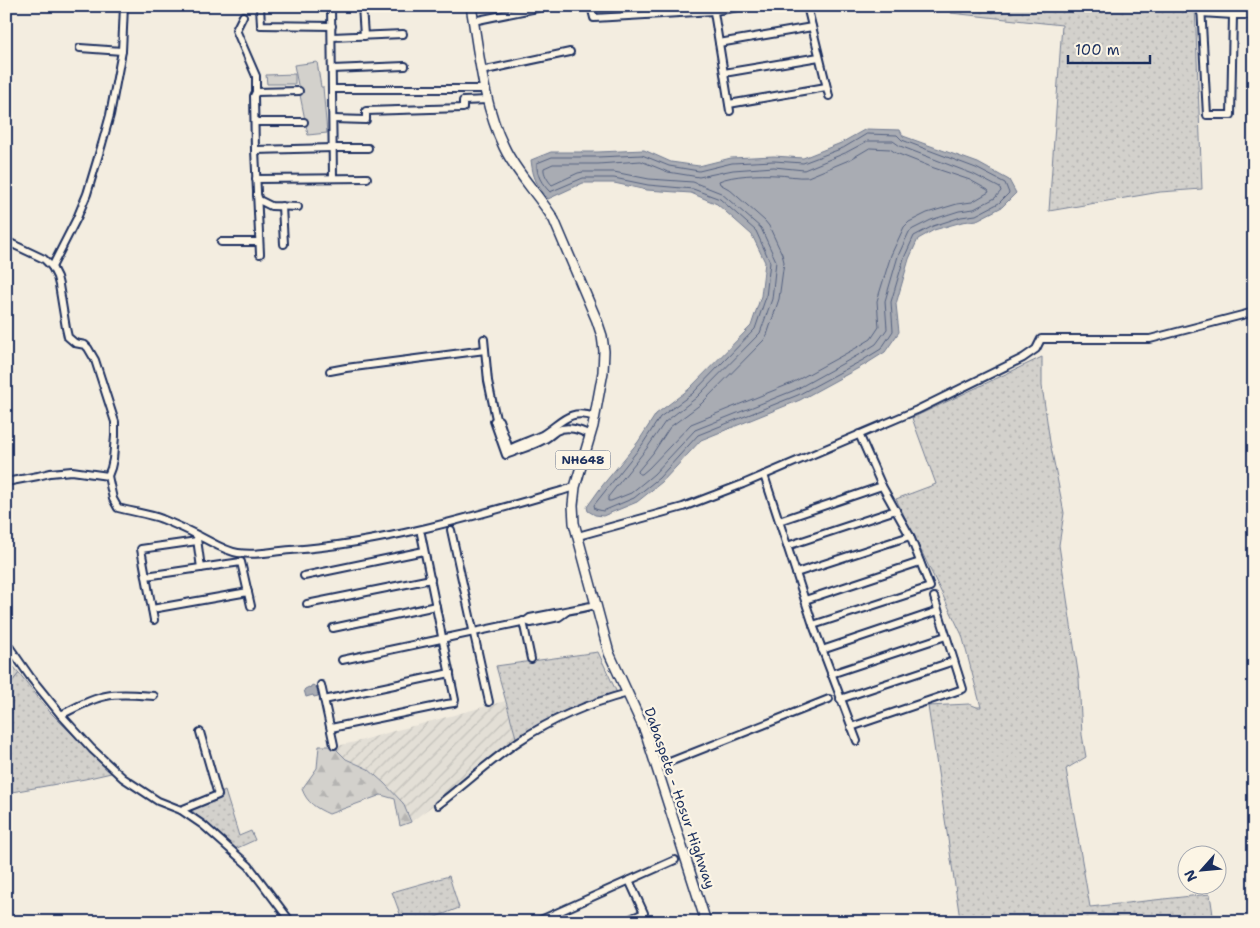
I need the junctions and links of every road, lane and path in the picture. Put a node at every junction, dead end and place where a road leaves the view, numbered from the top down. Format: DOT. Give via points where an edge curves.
graph roads {
  1 [pos="124,6"];
  2 [pos="260,6"];
  3 [pos="332,6"];
  4 [pos="364,6"];
  5 [pos="471,6"];
  6 [pos="547,6"];
  7 [pos="591,6"];
  8 [pos="745,6"];
  9 [pos="807,6"];
  10 [pos="1246,6"];
  11 [pos="714,9"];
  12 [pos="1201,10"];
  13 [pos="1250,14"];
  14 [pos="1233,15"];
  15 [pos="243,16"];
  16 [pos="473,21"];
  17 [pos="332,26"];
  18 [pos="812,27"];
  19 [pos="403,34"];
  20 [pos="364,36"];
  21 [pos="332,37"];
  22 [pos="719,43"];
  23 [pos="80,48"];
  24 [pos="122,51"];
  25 [pos="570,52"];
  26 [pos="819,57"];
  27 [pos="405,66"];
  28 [pos="332,69"];
  29 [pos="482,71"];
  30 [pos="724,74"];
  31 [pos="826,87"];
  32 [pos="333,89"];
  33 [pos="485,89"];
  34 [pos="300,91"];
  35 [pos="256,92"];
  36 [pos="828,96"];
  37 [pos="488,100"];
  38 [pos="729,104"];
  39 [pos="730,111"];
  40 [pos="333,119"];
  41 [pos="255,122"];
  42 [pos="304,122"];
  43 [pos="333,148"];
  44 [pos="368,148"];
  45 [pos="255,150"];
  46 [pos="333,178"];
  47 [pos="367,178"];
  48 [pos="256,179"];
  49 [pos="256,192"];
  50 [pos="282,206"];
  51 [pos="298,207"];
  52 [pos="6,241"];
  53 [pos="221,242"];
  54 [pos="259,242"];
  55 [pos="284,244"];
  56 [pos="260,254"];
  57 [pos="52,267"];
  58 [pos="1254,312"];
  59 [pos="484,339"];
  60 [pos="485,350"];
  61 [pos="330,371"];
  62 [pos="595,417"];
  63 [pos="496,419"];
  64 [pos="859,434"];
  65 [pos="590,435"];
  66 [pos="764,475"];
  67 [pos="108,476"];
  68 [pos="6,482"];
  69 [pos="882,486"];
  70 [pos="575,487"];
  71 [pos="896,510"];
  72 [pos="779,521"];
  73 [pos="451,530"];
  74 [pos="421,534"];
  75 [pos="578,536"];
  76 [pos="910,536"];
  77 [pos="197,538"];
  78 [pos="787,546"];
  79 [pos="424,551"];
  80 [pos="920,562"];
  81 [pos="201,568"];
  82 [pos="796,574"];
  83 [pos="146,576"];
  84 [pos="304,576"];
  85 [pos="431,579"];
  86 [pos="248,592"];
  87 [pos="934,597"];
  88 [pos="805,600"];
  89 [pos="307,604"];
  90 [pos="596,605"];
  91 [pos="251,606"];
  92 [pos="436,606"];
  93 [pos="152,609"];
  94 [pos="938,611"];
  95 [pos="154,620"];
  96 [pos="525,621"];
  97 [pos="813,625"];
  98 [pos="333,628"];
  99 [pos="473,632"];
  100 [pos="946,636"];
  101 [pos="443,638"];
  102 [pos="6,642"];
  103 [pos="822,650"];
  104 [pos="531,659"];
  105 [pos="342,660"];
  106 [pos="954,661"];
  107 [pos="450,673"];
  108 [pos="831,674"];
  109 [pos="321,685"];
  110 [pos="628,693"];
  111 [pos="154,696"];
  112 [pos="829,699"];
  113 [pos="840,699"];
  114 [pos="324,700"];
  115 [pos="489,702"];
  116 [pos="61,715"];
  117 [pos="851,727"];
  118 [pos="330,728"];
  119 [pos="200,732"];
  120 [pos="857,741"];
  121 [pos="334,745"];
  122 [pos="657,767"];
  123 [pos="438,805"];
  124 [pos="181,810"];
  125 [pos="675,860"];
  126 [pos="629,880"];
  127 [pos="550,919"];
  128 [pos="291,922"];
  129 [pos="536,922"];
  130 [pos="623,922"];
  131 [pos="706,922"];
  1 -- 24 [label="street"];
  2 -- 17 [label="street" via="261,25"];
  3 -- 17 [label="street"];
  4 -- 20 [label="street"];
  5 -- 16 [label="highway, Dabaspete - Hosur Highway / NH648"];
  6 -- 16 [label="street"];
  7 -- 11 [label="street" via="594,18"];
  8 -- 11 [label="street"];
  9 -- 18 [label="street"];
  10 -- 13 [label="street"];
  11 -- 22 [label="street"];
  12 -- 14 [label="street"];
  12 -- 14 [label="street" via="1207,114 1231,114"];
  13 -- 14 [label="street"];
  15 -- 35 [label="street" via="236,30 256,76"];
  16 -- 29 [label="highway, Dabaspete - Hosur Highway / NH648"];
  17 -- 21 [label="street"];
  18 -- 22 [label="street"];
  18 -- 26 [label="street"];
  19 -- 20 [label="street"];
  20 -- 21 [label="street"];
  21 -- 28 [label="street"];
  22 -- 30 [label="street"];
  23 -- 24 [label="street"];
  24 -- 57 [label="street" via="110,115 94,173 77,218"];
  25 -- 29 [label="street"];
  26 -- 30 [label="street"];
  26 -- 31 [label="street"];
  27 -- 28 [label="street"];
  28 -- 32 [label="street"];
  29 -- 33 [label="highway, Dabaspete - Hosur Highway / NH648"];
  30 -- 38 [label="street"];
  31 -- 36 [label="street"];
  31 -- 38 [label="street"];
  32 -- 33 [label="street"];
  32 -- 40 [label="street"];
  33 -- 37 [label="highway, Dabaspete - Hosur Highway / NH648"];
  34 -- 35 [label="street"];
  35 -- 41 [label="street"];
  37 -- 40 [label="street" via="463,101 463,108 366,111 366,120"];
  37 -- 62 [label="highway, Dabaspete - Hosur Highway / NH648" via="504,148 554,220 597,320 604,351"];
  38 -- 39 [label="street"];
  40 -- 43 [label="street"];
  41 -- 42 [label="street"];
  41 -- 45 [label="street"];
  43 -- 44 [label="street"];
  43 -- 45 [label="street"];
  43 -- 46 [label="street"];
  45 -- 48 [label="street"];
  46 -- 47 [label="street"];
  46 -- 48 [label="street"];
  48 -- 49 [label="street"];
  49 -- 50 [label="street" via="259,200 271,206"];
  49 -- 54 [label="street"];
  50 -- 51 [label="street"];
  50 -- 55 [label="street"];
  52 -- 57 [label="street" via="44,259"];
  53 -- 54 [label="street"];
  54 -- 56 [label="street"];
  57 -- 67 [label="street" via="59,285 68,337 91,352 115,422 113,459"];
  58 -- 64 [label="street" via="1150,339 1041,339 1036,349 1024,358"];
  59 -- 60 [label="street"];
  60 -- 61 [label="street"];
  60 -- 63 [label="street"];
  62 -- 63 [label="street" via="575,414 541,435 509,449"];
  62 -- 65 [label="highway, Dabaspete - Hosur Highway / NH648"];
  63 -- 65 [label="street" via="506,455 544,440 557,430 569,428"];
  64 -- 66 [label="street"];
  64 -- 69 [label="street"];
  65 -- 70 [label="highway, Dabaspete - Hosur Highway / NH648"];
  66 -- 72 [label="street"];
  66 -- 75 [label="street" via="683,506"];
  67 -- 68 [label="street" via="72,471 50,472"];
  67 -- 77 [label="street" via="118,508 162,519"];
  69 -- 71 [label="street"];
  69 -- 72 [label="street"];
  70 -- 75 [label="highway, Dabaspete - Hosur Highway / NH648" via="572,505"];
  70 -- 77 [label="street" via="449,523 326,547 255,555 236,553"];
  71 -- 76 [label="street"];
  71 -- 78 [label="street"];
  72 -- 78 [label="street"];
  73 -- 99 [label="street"];
  74 -- 79 [label="street"];
  75 -- 90 [label="highway, Dabaspete - Hosur Highway / NH648"];
  76 -- 80 [label="street"];
  76 -- 82 [label="street"];
  77 -- 81 [label="street"];
  77 -- 83 [label="street" via="141,549"];
  78 -- 82 [label="street"];
  79 -- 84 [label="street"];
  79 -- 85 [label="street"];
  80 -- 88 [label="street"];
  80 -- 97 [label="street" via="930,587"];
  81 -- 83 [label="street"];
  81 -- 86 [label="street" via="241,562"];
  82 -- 88 [label="street"];
  83 -- 93 [label="street"];
  85 -- 89 [label="street"];
  85 -- 92 [label="street"];
  86 -- 91 [label="street"];
  86 -- 93 [label="street"];
  87 -- 94 [label="street"];
  88 -- 97 [label="street"];
  90 -- 96 [label="street" via="544,614"];
  90 -- 110 [label="highway, Dabaspete - Hosur Highway / NH648" via="609,653"];
  92 -- 98 [label="street"];
  92 -- 101 [label="street"];
  93 -- 95 [label="street"];
  94 -- 100 [label="street"];
  94 -- 103 [label="street"];
  96 -- 99 [label="street"];
  96 -- 104 [label="street"];
  97 -- 103 [label="street"];
  99 -- 101 [label="street"];
  99 -- 115 [label="street"];
  100 -- 106 [label="street"];
  100 -- 108 [label="street"];
  101 -- 105 [label="street"];
  101 -- 107 [label="street"];
  102 -- 116 [label="street"];
  103 -- 108 [label="street"];
  106 -- 113 [label="street"];
  106 -- 117 [label="street" via="963,689"];
  107 -- 114 [label="street"];
  107 -- 118 [label="street" via="454,702"];
  108 -- 113 [label="street"];
  109 -- 114 [label="street"];
  110 -- 122 [label="highway, Dabaspete - Hosur Highway / NH648"];
  110 -- 123 [label="street" via="570,713 539,729"];
  111 -- 116 [label="street" via="105,696"];
  112 -- 122 [label="street"];
  113 -- 117 [label="street"];
  114 -- 118 [label="street"];
  116 -- 124 [label="street" via="123,778 158,801"];
  117 -- 120 [label="street"];
  118 -- 121 [label="street"];
  119 -- 124 [label="street" via="218,794"];
  122 -- 131 [label="highway, Dabaspete - Hosur Highway / NH648"];
  124 -- 128 [label="street" via="249,866"];
  125 -- 126 [label="street"];
  126 -- 127 [label="street"];
  126 -- 130 [label="street" via="644,913"];
  127 -- 129 [label="street"];
}
